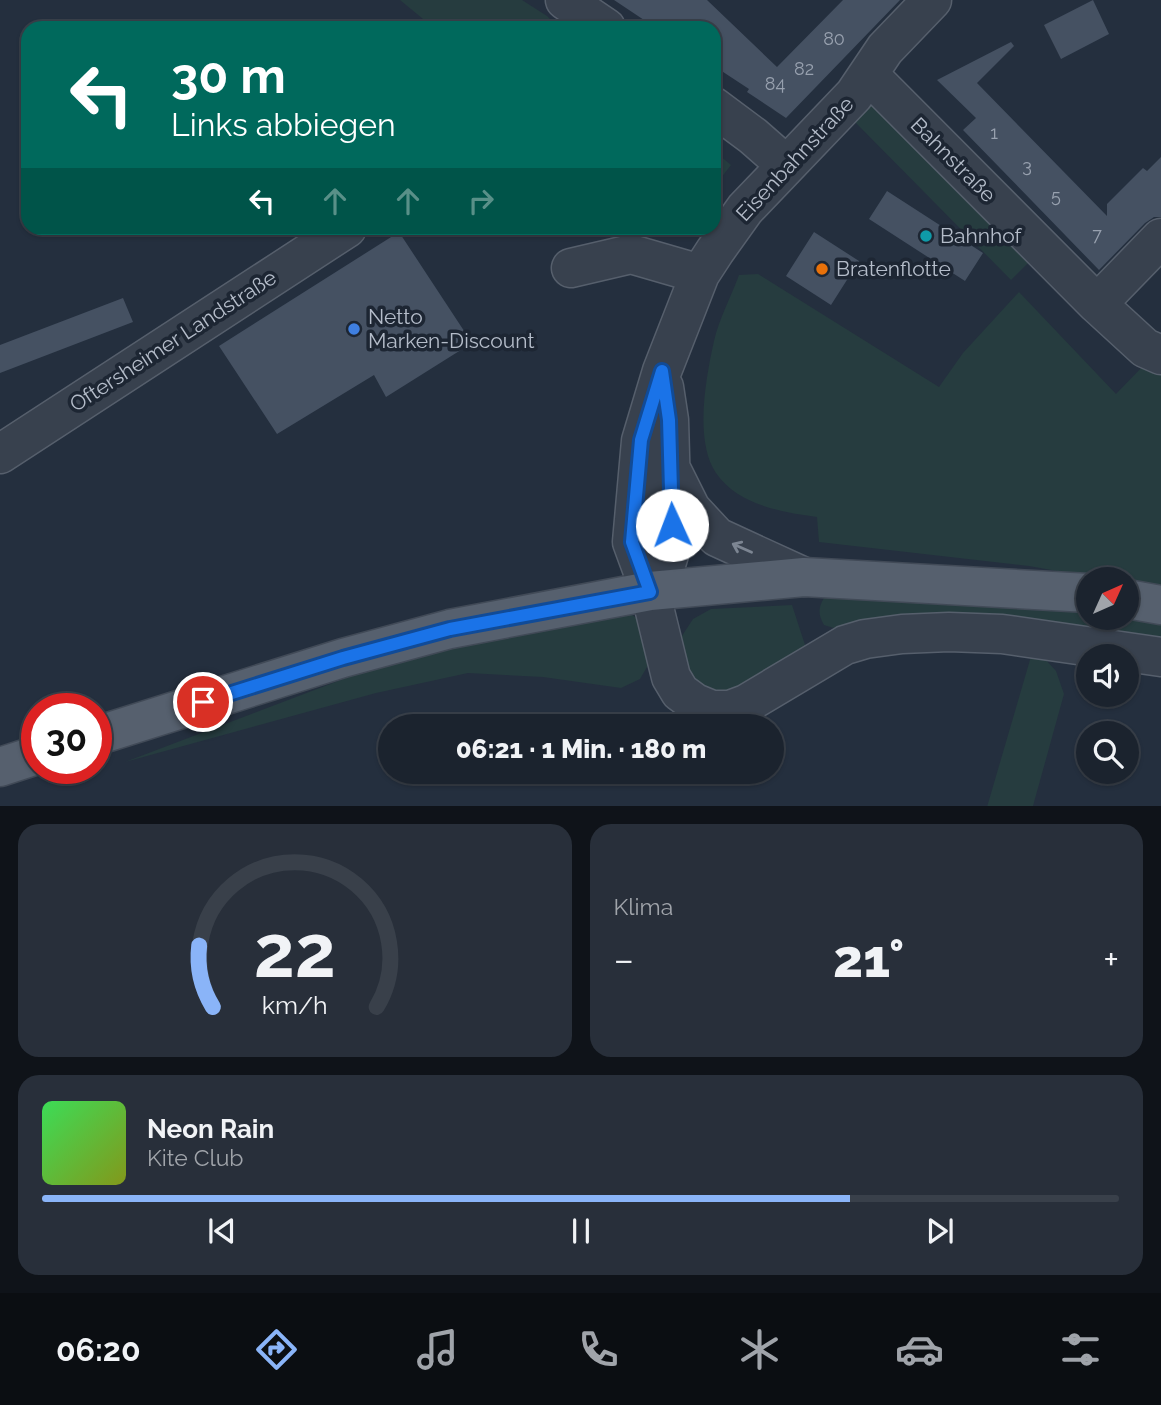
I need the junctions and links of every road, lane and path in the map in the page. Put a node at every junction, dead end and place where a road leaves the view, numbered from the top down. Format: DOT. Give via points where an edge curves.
graph roads {
  1 [pos="565,0"];
  2 [pos="932,0"];
  3 [pos="596,21"];
  4 [pos="869,75"];
  5 [pos="721,112"];
  6 [pos="786,165"];
  7 [pos="336,235"];
  8 [pos="1161,238"];
  9 [pos="571,268"];
  10 [pos="700,275"];
  11 [pos="1097,304"];
  12 [pos="1161,355"];
  13 [pos="662,371"];
  14 [pos="0,453"];
  15 [pos="669,466"];
  16 [pos="804,577"];
  17 [pos="650,592"];
  18 [pos="1076,592"];
  19 [pos="1139,601"];
  20 [pos="1161,605"];
  21 [pos="1161,657"];
  22 [pos="112,731"];
  23 [pos="21,760"];
  24 [pos="0,767"];
  1 -- 3 [label="street"];
  2 -- 4 [label="street, Eisenbahnstraße" via="884,49"];
  4 -- 6 [label="street, Eisenbahnstraße"];
  4 -- 11 [label="street, Bahnstraße"];
  5 -- 6 [label="street"];
  6 -- 10 [label="street, Eisenbahnstraße" via="745,209"];
  7 -- 14 [label="street, Oftersheimer Landstraße"];
  8 -- 11 [label="street"];
  9 -- 10 [label="street" via="631,254"];
  10 -- 13 [label="street, Eisenbahnstraße"];
  11 -- 12 [label="street, Bahnstraße" via="1145,348"];
  13 -- 15 [label="street"];
  13 -- 17 [label="street, Eisenbahnstraße" via="641,440 632,542"];
  16 -- 15 [label="street, one-way" via="717,537 691,509"];
  15 -- 17 [label="street" via="670,551"];
  16 -- 17 [label="main road"];
  16 -- 18 [label="main road"];
  17 -- 21 [label="street, Eisenbahnstraße" via="671,677 680,692 712,710 746,704 845,645 902,634 1002,634"];
  17 -- 22 [label="main road" via="450,629"];
  19 -- 20 [label="main road"];
  23 -- 24 [label="main road"];
}
